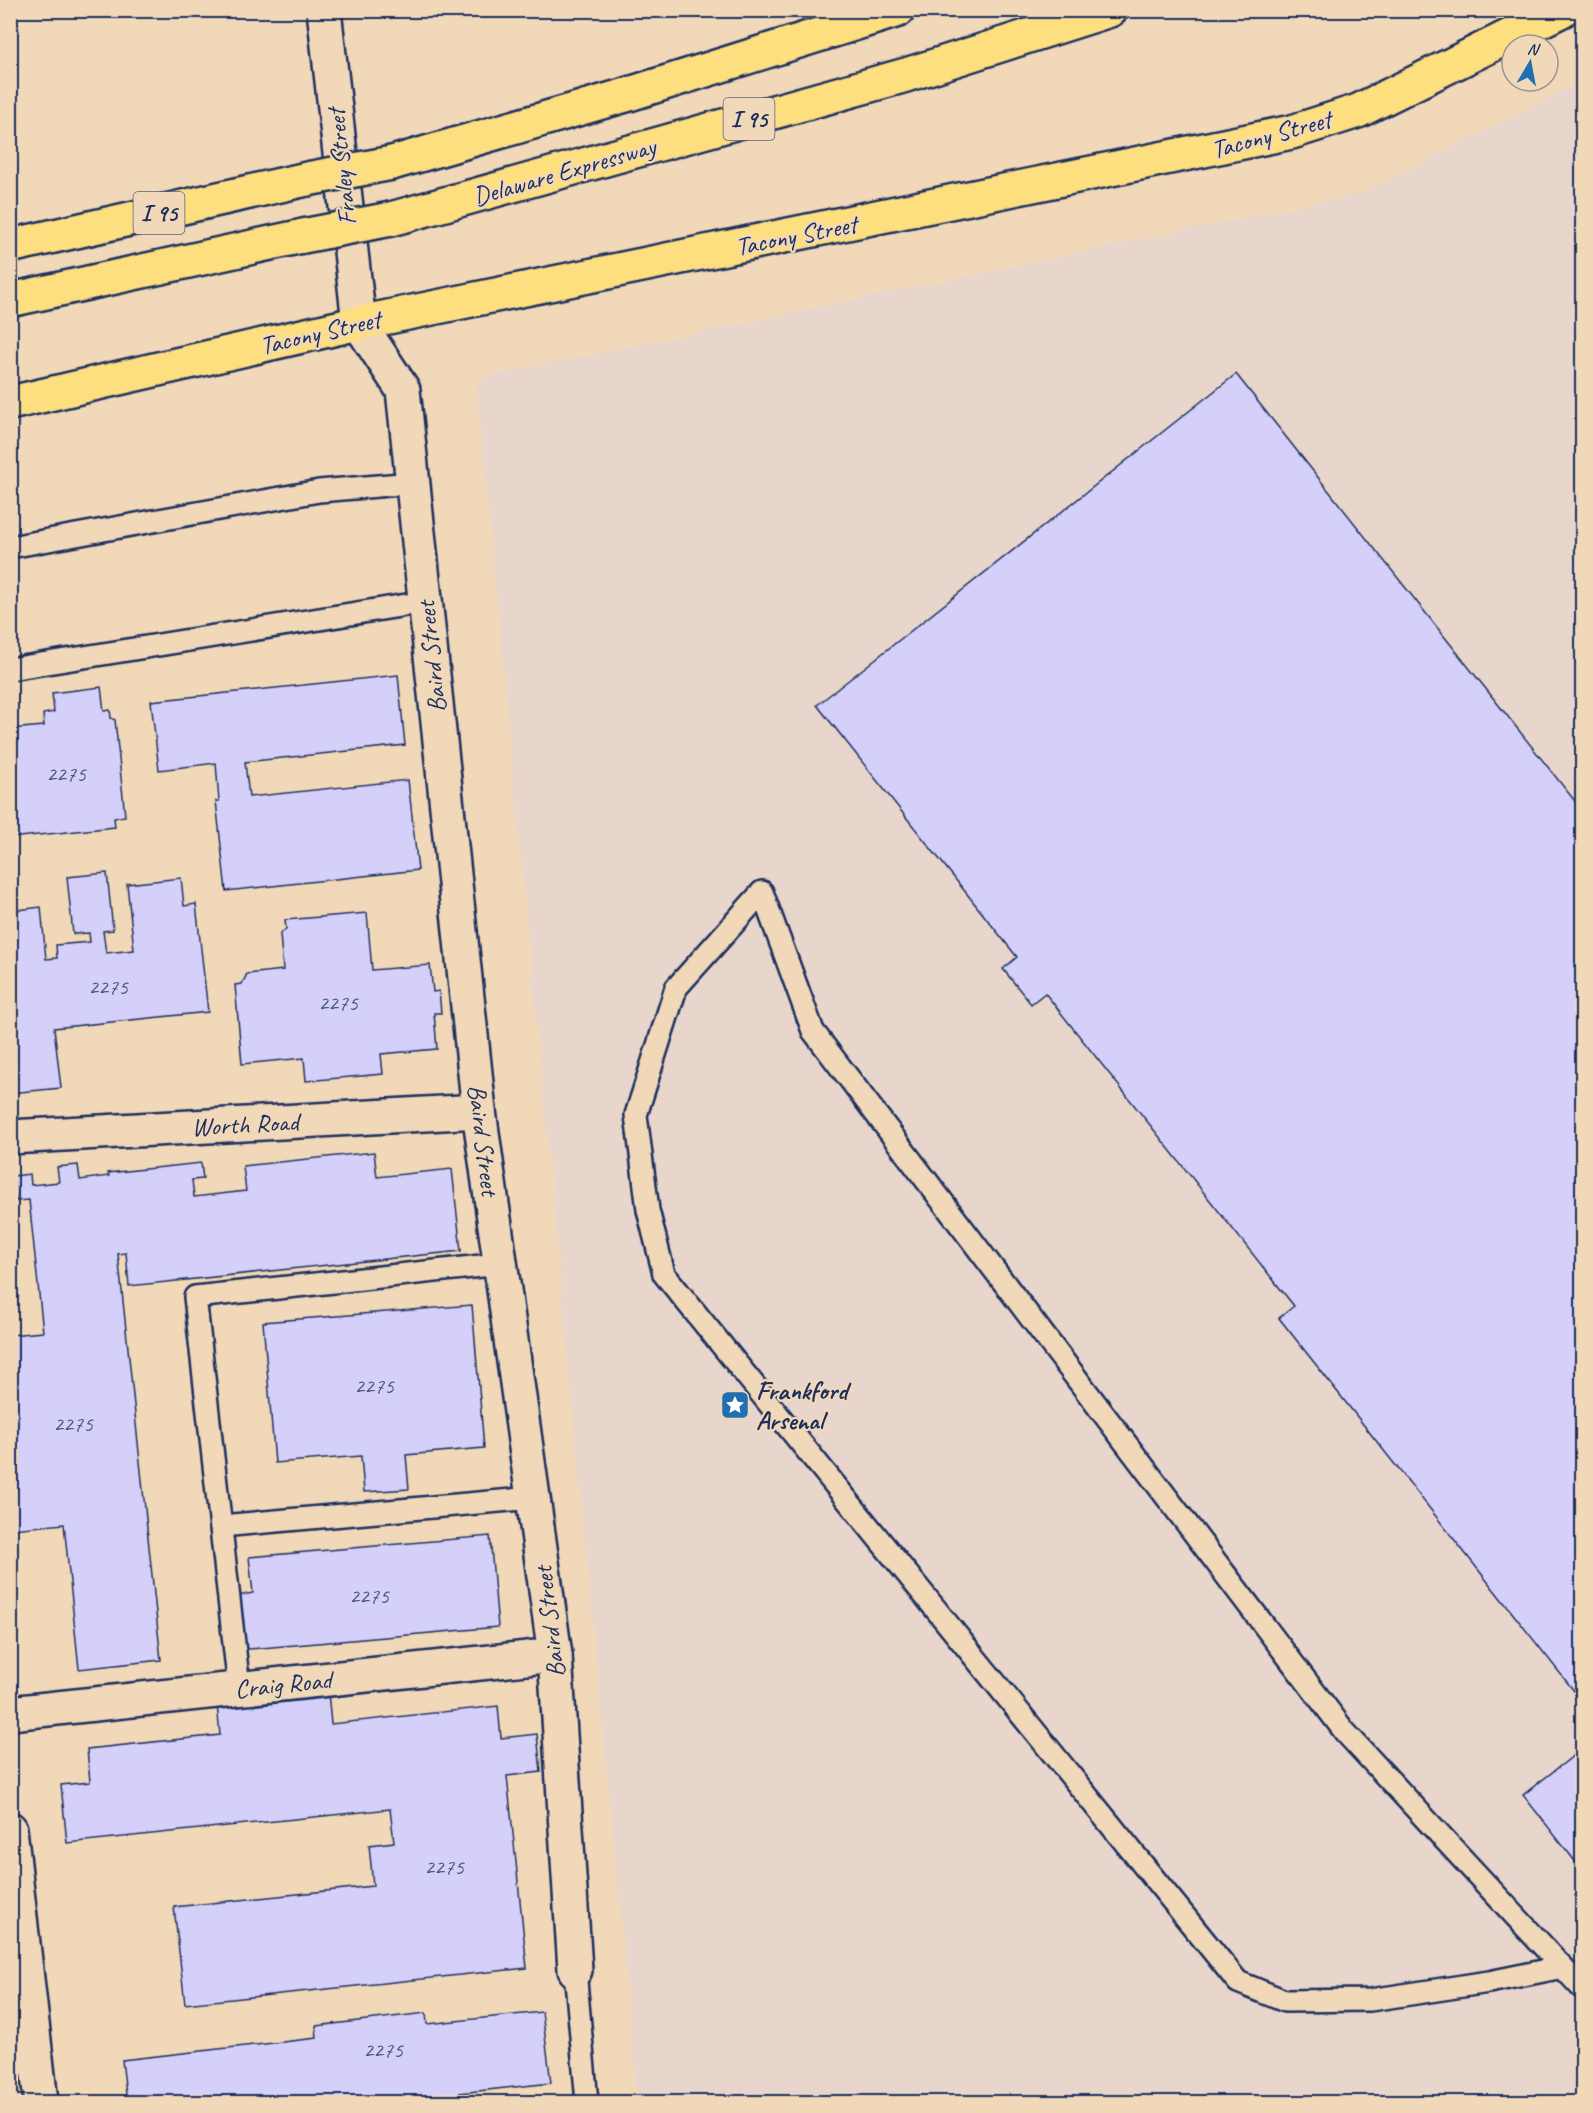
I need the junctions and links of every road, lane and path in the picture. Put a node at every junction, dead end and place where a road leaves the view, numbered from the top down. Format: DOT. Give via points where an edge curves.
graph roads {
  1 [pos="324,10"];
  2 [pos="898,10"];
  3 [pos="1110,10"];
  4 [pos="1562,10"];
  5 [pos="10,246"];
  6 [pos="10,300"];
  7 [pos="359,323"];
  8 [pos="10,403"];
  9 [pos="413,483"];
  10 [pos="10,547"];
  11 [pos="425,602"];
  12 [pos="10,669"];
  13 [pos="479,1111"];
  14 [pos="10,1137"];
  15 [pos="500,1264"];
  16 [pos="533,1498"];
  17 [pos="221,1526"];
  18 [pos="555,1655"];
  19 [pos="239,1688"];
  20 [pos="10,1713"];
  21 [pos="10,1829"];
  22 [pos="1563,1967"];
  23 [pos="575,1970"];
  24 [pos="1582,1988"];
  25 [pos="41,2103"];
  26 [pos="587,2103"];
  1 -- 7 [label="street, Fraley Street"];
  2 -- 5 [label="main road, I 95, bridge" via="392,163"];
  3 -- 6 [label="main road, Delaware Expressway / I 95, bridge" via="906,75 391,219"];
  4 -- 7 [label="main road, Tacony Street" via="1358,111 1292,132"];
  7 -- 8 [label="main road, Tacony Street"];
  7 -- 9 [label="street, Baird Street" via="403,390"];
  9 -- 10 [label="lane" via="319,491"];
  9 -- 11 [label="street, Baird Street"];
  11 -- 12 [label="lane"];
  11 -- 13 [label="street, Baird Street"];
  13 -- 14 [label="street, Worth Road"];
  13 -- 15 [label="street, Baird Street"];
  15 -- 16 [label="street, Baird Street"];
  15 -- 17 [label="lane" via="195,1298"];
  16 -- 17 [label="lane"];
  16 -- 18 [label="street, Baird Street"];
  17 -- 19 [label="lane"];
  18 -- 19 [label="street, Craig Road"];
  18 -- 23 [label="street, Baird Street"];
  19 -- 20 [label="street, Craig Road"];
  21 -- 25 [label="street"];
  22 -- 22 [label="lane" via="1370,2000 1285,2001 1238,1982 664,1274 648,1210 636,1115 676,988 762,892 813,1031 1345,1732"];
  22 -- 24 [label="lane"];
  23 -- 26 [label="lane"];
}
